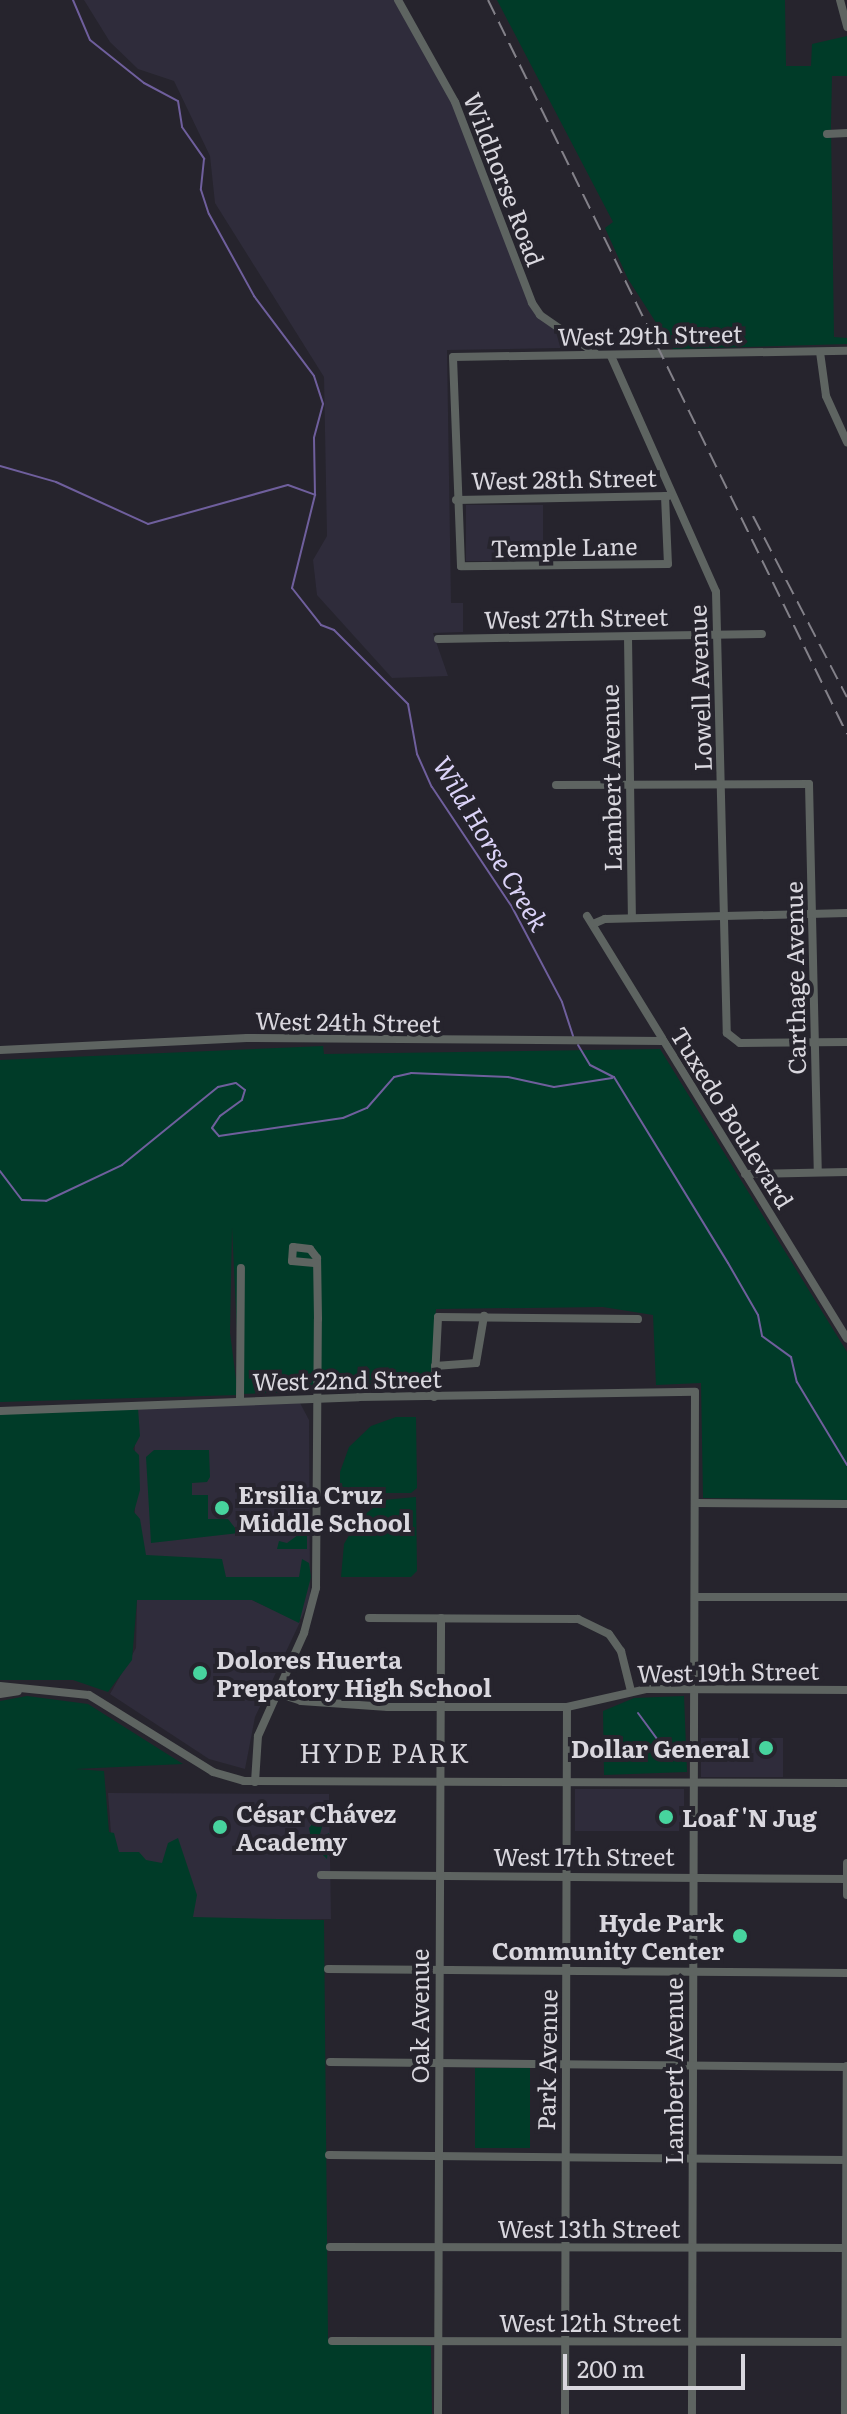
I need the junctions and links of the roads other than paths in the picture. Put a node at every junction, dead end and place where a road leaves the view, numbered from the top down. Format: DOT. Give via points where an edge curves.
graph roads {
  1 [pos="398,0"];
  2 [pos="840,0"];
  3 [pos="847,27"];
  4 [pos="847,133"];
  5 [pos="827,134"];
  6 [pos="847,351"];
  7 [pos="820,352"];
  8 [pos="596,354"];
  9 [pos="611,356"];
  10 [pos="453,357"];
  11 [pos="847,442"];
  12 [pos="669,495"];
  13 [pos="456,500"];
  14 [pos="762,634"];
  15 [pos="718,635"];
  16 [pos="628,637"];
  17 [pos="438,639"];
  18 [pos="722,782"];
  19 [pos="631,784"];
  20 [pos="556,785"];
  21 [pos="847,913"];
  22 [pos="812,914"];
  23 [pos="723,916"];
  24 [pos="632,918"];
  25 [pos="663,1041"];
  26 [pos="847,1042"];
  27 [pos="815,1043"];
  28 [pos="0,1048"];
  29 [pos="818,1172"];
  30 [pos="847,1172"];
  31 [pos="745,1174"];
  32 [pos="317,1263"];
  33 [pos="241,1268"];
  34 [pos="484,1316"];
  35 [pos="638,1319"];
  36 [pos="847,1338"];
  37 [pos="435,1366"];
  38 [pos="695,1392"];
  39 [pos="434,1397"];
  40 [pos="316,1398"];
  41 [pos="240,1401"];
  42 [pos="0,1411"];
  43 [pos="695,1503"];
  44 [pos="847,1504"];
  45 [pos="695,1597"];
  46 [pos="847,1597"];
  47 [pos="369,1618"];
  48 [pos="441,1618"];
  49 [pos="0,1686"];
  50 [pos="695,1689"];
  51 [pos="39,1690"];
  52 [pos="847,1690"];
  53 [pos="631,1691"];
  54 [pos="277,1693"];
  55 [pos="0,1694"];
  56 [pos="439,1707"];
  57 [pos="567,1707"];
  58 [pos="255,1782"];
  59 [pos="440,1782"];
  60 [pos="567,1783"];
  61 [pos="695,1783"];
  62 [pos="847,1783"];
  63 [pos="847,1863"];
  64 [pos="321,1875"];
  65 [pos="439,1876"];
  66 [pos="694,1876"];
  67 [pos="566,1877"];
  68 [pos="847,1879"];
  69 [pos="847,1895"];
  70 [pos="328,1969"];
  71 [pos="439,1969"];
  72 [pos="567,1969"];
  73 [pos="693,1969"];
  74 [pos="847,1973"];
  75 [pos="330,2062"];
  76 [pos="438,2062"];
  77 [pos="565,2062"];
  78 [pos="693,2062"];
  79 [pos="847,2066"];
  80 [pos="329,2155"];
  81 [pos="438,2155"];
  82 [pos="566,2156"];
  83 [pos="694,2156"];
  84 [pos="847,2160"];
  85 [pos="330,2247"];
  86 [pos="438,2247"];
  87 [pos="565,2248"];
  88 [pos="693,2248"];
  89 [pos="847,2248"];
  90 [pos="332,2341"];
  91 [pos="693,2341"];
  92 [pos="438,2342"];
  93 [pos="565,2342"];
  94 [pos="846,2342"];
  95 [pos="438,2414"];
  96 [pos="565,2414"];
  97 [pos="692,2414"];
  98 [pos="845,2414"];
  1 -- 8 [label="street, Wildhorse Road" via="455,102 532,303 548,321"];
  2 -- 3 [label="street"];
  4 -- 5 [label="street"];
  6 -- 7 [label="street, West 29th Street"];
  7 -- 9 [label="street, West 29th Street"];
  7 -- 11 [label="street" via="826,396"];
  8 -- 9 [label="street, West 29th Street"];
  8 -- 10 [label="street, West 29th Street"];
  9 -- 12 [label="street, Lowell Avenue"];
  10 -- 13 [label="street, Temple Lane"];
  12 -- 13 [label="street, West 28th Street"];
  12 -- 13 [label="street, Temple Lane" via="668,564 469,569 457,559"];
  12 -- 15 [label="street, Lowell Avenue" via="716,592"];
  14 -- 15 [label="street, West 27th Street"];
  15 -- 16 [label="street, West 27th Street"];
  15 -- 18 [label="street, Lowell Avenue"];
  16 -- 17 [label="street, West 27th Street"];
  16 -- 19 [label="street, Lambert Avenue"];
  18 -- 19 [label="street"];
  18 -- 22 [label="street, Carthage Avenue" via="809,784"];
  18 -- 23 [label="street, Lowell Avenue"];
  19 -- 20 [label="street"];
  19 -- 24 [label="street, Lambert Avenue"];
  21 -- 22 [label="street"];
  22 -- 23 [label="street"];
  22 -- 27 [label="street, Carthage Avenue"];
  23 -- 24 [label="street"];
  23 -- 27 [label="street, Lowell Avenue" via="727,1033 732,1039"];
  24 -- 25 [label="street, Tuxedo Boulevard" via="590,920"];
  25 -- 28 [label="street, West 24th Street" via="247,1038"];
  25 -- 31 [label="street, Tuxedo Boulevard"];
  26 -- 27 [label="street"];
  27 -- 29 [label="street, Carthage Avenue"];
  29 -- 30 [label="street"];
  29 -- 31 [label="street"];
  31 -- 36 [label="street, Tuxedo Boulevard"];
  32 -- 32 [label="street" via="292,1261 293,1247 310,1249"];
  32 -- 40 [label="street"];
  33 -- 41 [label="street"];
  34 -- 35 [label="street"];
  34 -- 37 [label="street" via="476,1363"];
  34 -- 37 [label="street" via="438,1317"];
  37 -- 39 [label="street"];
  38 -- 39 [label="street, West 22nd Street"];
  38 -- 43 [label="street, Lambert Avenue"];
  39 -- 40 [label="street, West 22nd Street"];
  40 -- 41 [label="street, West 22nd Street"];
  40 -- 54 [label="street" via="316,1588 304,1633"];
  41 -- 42 [label="street, West 22nd Street"];
  43 -- 44 [label="street"];
  43 -- 45 [label="street, Lambert Avenue"];
  45 -- 46 [label="street"];
  45 -- 50 [label="street, Lambert Avenue"];
  47 -- 48 [label="street"];
  48 -- 53 [label="street" via="578,1619 595,1624 621,1651"];
  48 -- 56 [label="street, Oak Avenue"];
  49 -- 51 [label="street"];
  50 -- 52 [label="street, West 19th Street"];
  50 -- 53 [label="street, West 19th Street"];
  50 -- 61 [label="street, Lambert Avenue"];
  51 -- 55 [label="street"];
  51 -- 58 [label="street" via="89,1695 213,1772"];
  53 -- 57 [label="street, West 19th Street"];
  54 -- 56 [label="street, West 19th Street" via="301,1701"];
  54 -- 58 [label="street" via="258,1736"];
  56 -- 57 [label="street, West 19th Street"];
  56 -- 59 [label="street, Oak Avenue"];
  57 -- 60 [label="street, Park Avenue"];
  58 -- 59 [label="street"];
  59 -- 60 [label="street"];
  59 -- 65 [label="street, Oak Avenue"];
  60 -- 61 [label="street"];
  60 -- 67 [label="street, Park Avenue"];
  61 -- 62 [label="street"];
  61 -- 66 [label="street, Lambert Avenue"];
  63 -- 68 [label="street"];
  64 -- 65 [label="street, West 17th Street"];
  65 -- 67 [label="street, West 17th Street"];
  65 -- 71 [label="street, Oak Avenue"];
  66 -- 67 [label="street, West 17th Street"];
  66 -- 68 [label="street, West 17th Street"];
  66 -- 73 [label="street, Lambert Avenue"];
  67 -- 72 [label="street, Park Avenue"];
  68 -- 69 [label="street"];
  70 -- 71 [label="street"];
  71 -- 72 [label="street"];
  71 -- 76 [label="street, Oak Avenue"];
  72 -- 73 [label="street"];
  72 -- 77 [label="street, Park Avenue"];
  73 -- 74 [label="street"];
  73 -- 78 [label="street, Lambert Avenue"];
  75 -- 76 [label="street"];
  76 -- 77 [label="street"];
  76 -- 81 [label="street, Oak Avenue"];
  77 -- 78 [label="street"];
  77 -- 82 [label="street, Park Avenue"];
  78 -- 79 [label="street"];
  78 -- 83 [label="street, Lambert Avenue"];
  79 -- 84 [label="street"];
  80 -- 81 [label="street"];
  81 -- 82 [label="street"];
  81 -- 86 [label="street, Oak Avenue"];
  82 -- 83 [label="street"];
  82 -- 87 [label="street, Park Avenue"];
  83 -- 84 [label="street"];
  83 -- 88 [label="street, Lambert Avenue"];
  84 -- 89 [label="street"];
  85 -- 86 [label="street, West 13th Street"];
  86 -- 87 [label="street, West 13th Street"];
  86 -- 92 [label="street, Oak Avenue"];
  87 -- 88 [label="street, West 13th Street"];
  87 -- 93 [label="street, Park Avenue"];
  88 -- 89 [label="street, West 13th Street"];
  88 -- 91 [label="street, Lambert Avenue"];
  89 -- 94 [label="street"];
  90 -- 92 [label="street, West 12th Street"];
  91 -- 93 [label="street, West 12th Street"];
  91 -- 94 [label="street, West 12th Street"];
  91 -- 97 [label="street, Lambert Avenue"];
  92 -- 93 [label="street, West 12th Street"];
  92 -- 95 [label="street, Oak Avenue"];
  93 -- 96 [label="street, Park Avenue"];
  94 -- 98 [label="street"];
}
